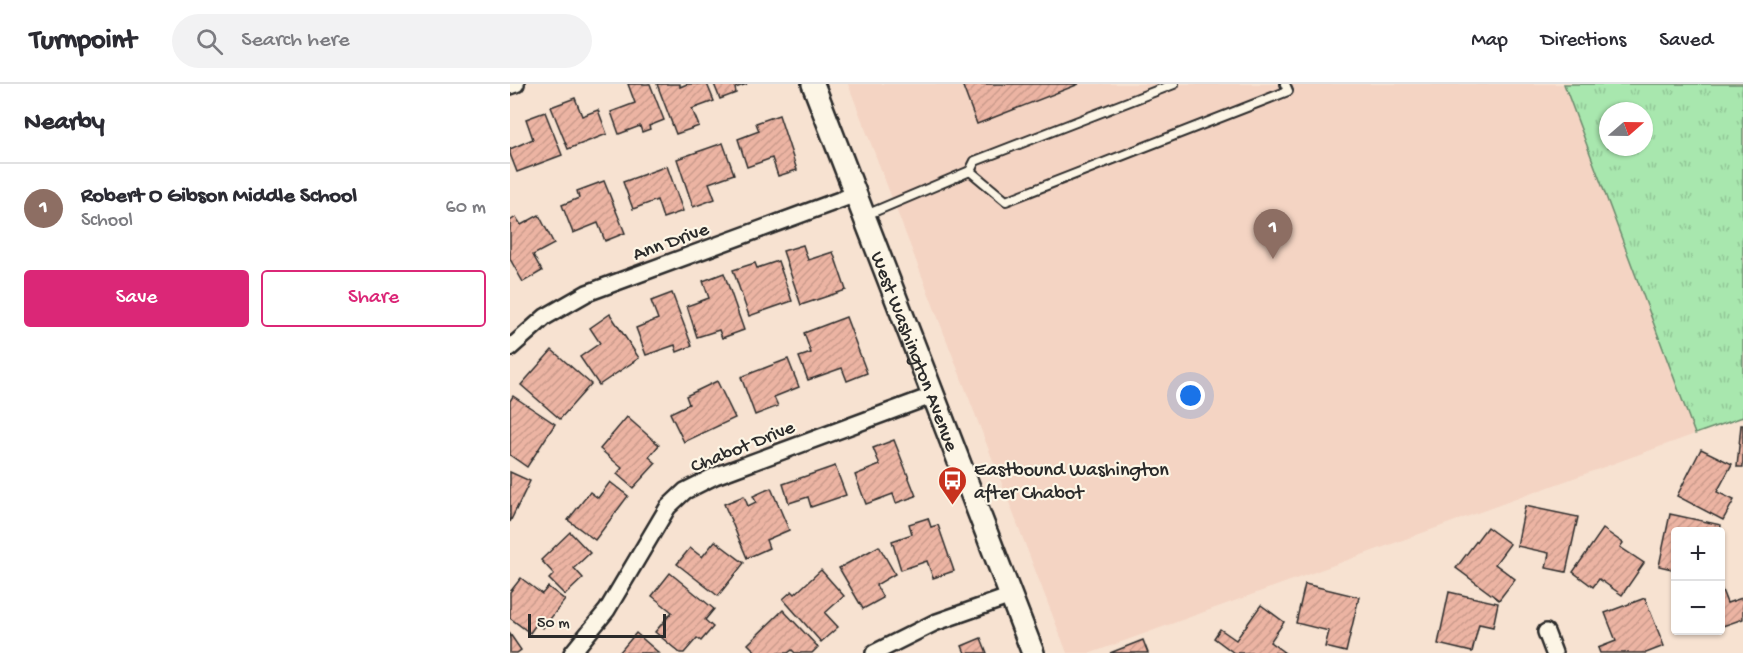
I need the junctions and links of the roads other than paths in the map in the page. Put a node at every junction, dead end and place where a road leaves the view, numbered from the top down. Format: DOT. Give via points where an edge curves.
graph roads {
  1 [pos="516,84"];
  2 [pos="813,84"];
  3 [pos="1173,84"];
  4 [pos="1286,84"];
  5 [pos="510,86"];
  6 [pos="970,171"];
  7 [pos="856,194"];
  8 [pos="864,216"];
  9 [pos="510,348"];
  10 [pos="933,395"];
  11 [pos="1011,596"];
  12 [pos="1546,632"];
  13 [pos="572,653"];
  14 [pos="874,653"];
  15 [pos="1033,653"];
  16 [pos="1554,653"];
  1 -- 5 [label="street"];
  2 -- 7 [label="main road, West Washington Avenue"];
  3 -- 6 [label="lane" via="975,161"];
  4 -- 6 [label="lane" via="1288,91 1006,201"];
  6 -- 8 [label="lane"];
  7 -- 8 [label="main road, West Washington Avenue"];
  7 -- 9 [label="street, Ann Drive" via="587,293 545,317"];
  8 -- 10 [label="main road, West Washington Avenue"];
  10 -- 11 [label="main road, West Washington Avenue"];
  10 -- 13 [label="street, Chabot Drive" via="715,476 685,491 668,507 608,610"];
  11 -- 14 [label="street" via="934,623"];
  11 -- 15 [label="main road, West Washington Avenue"];
  12 -- 16 [label="street"];
}
